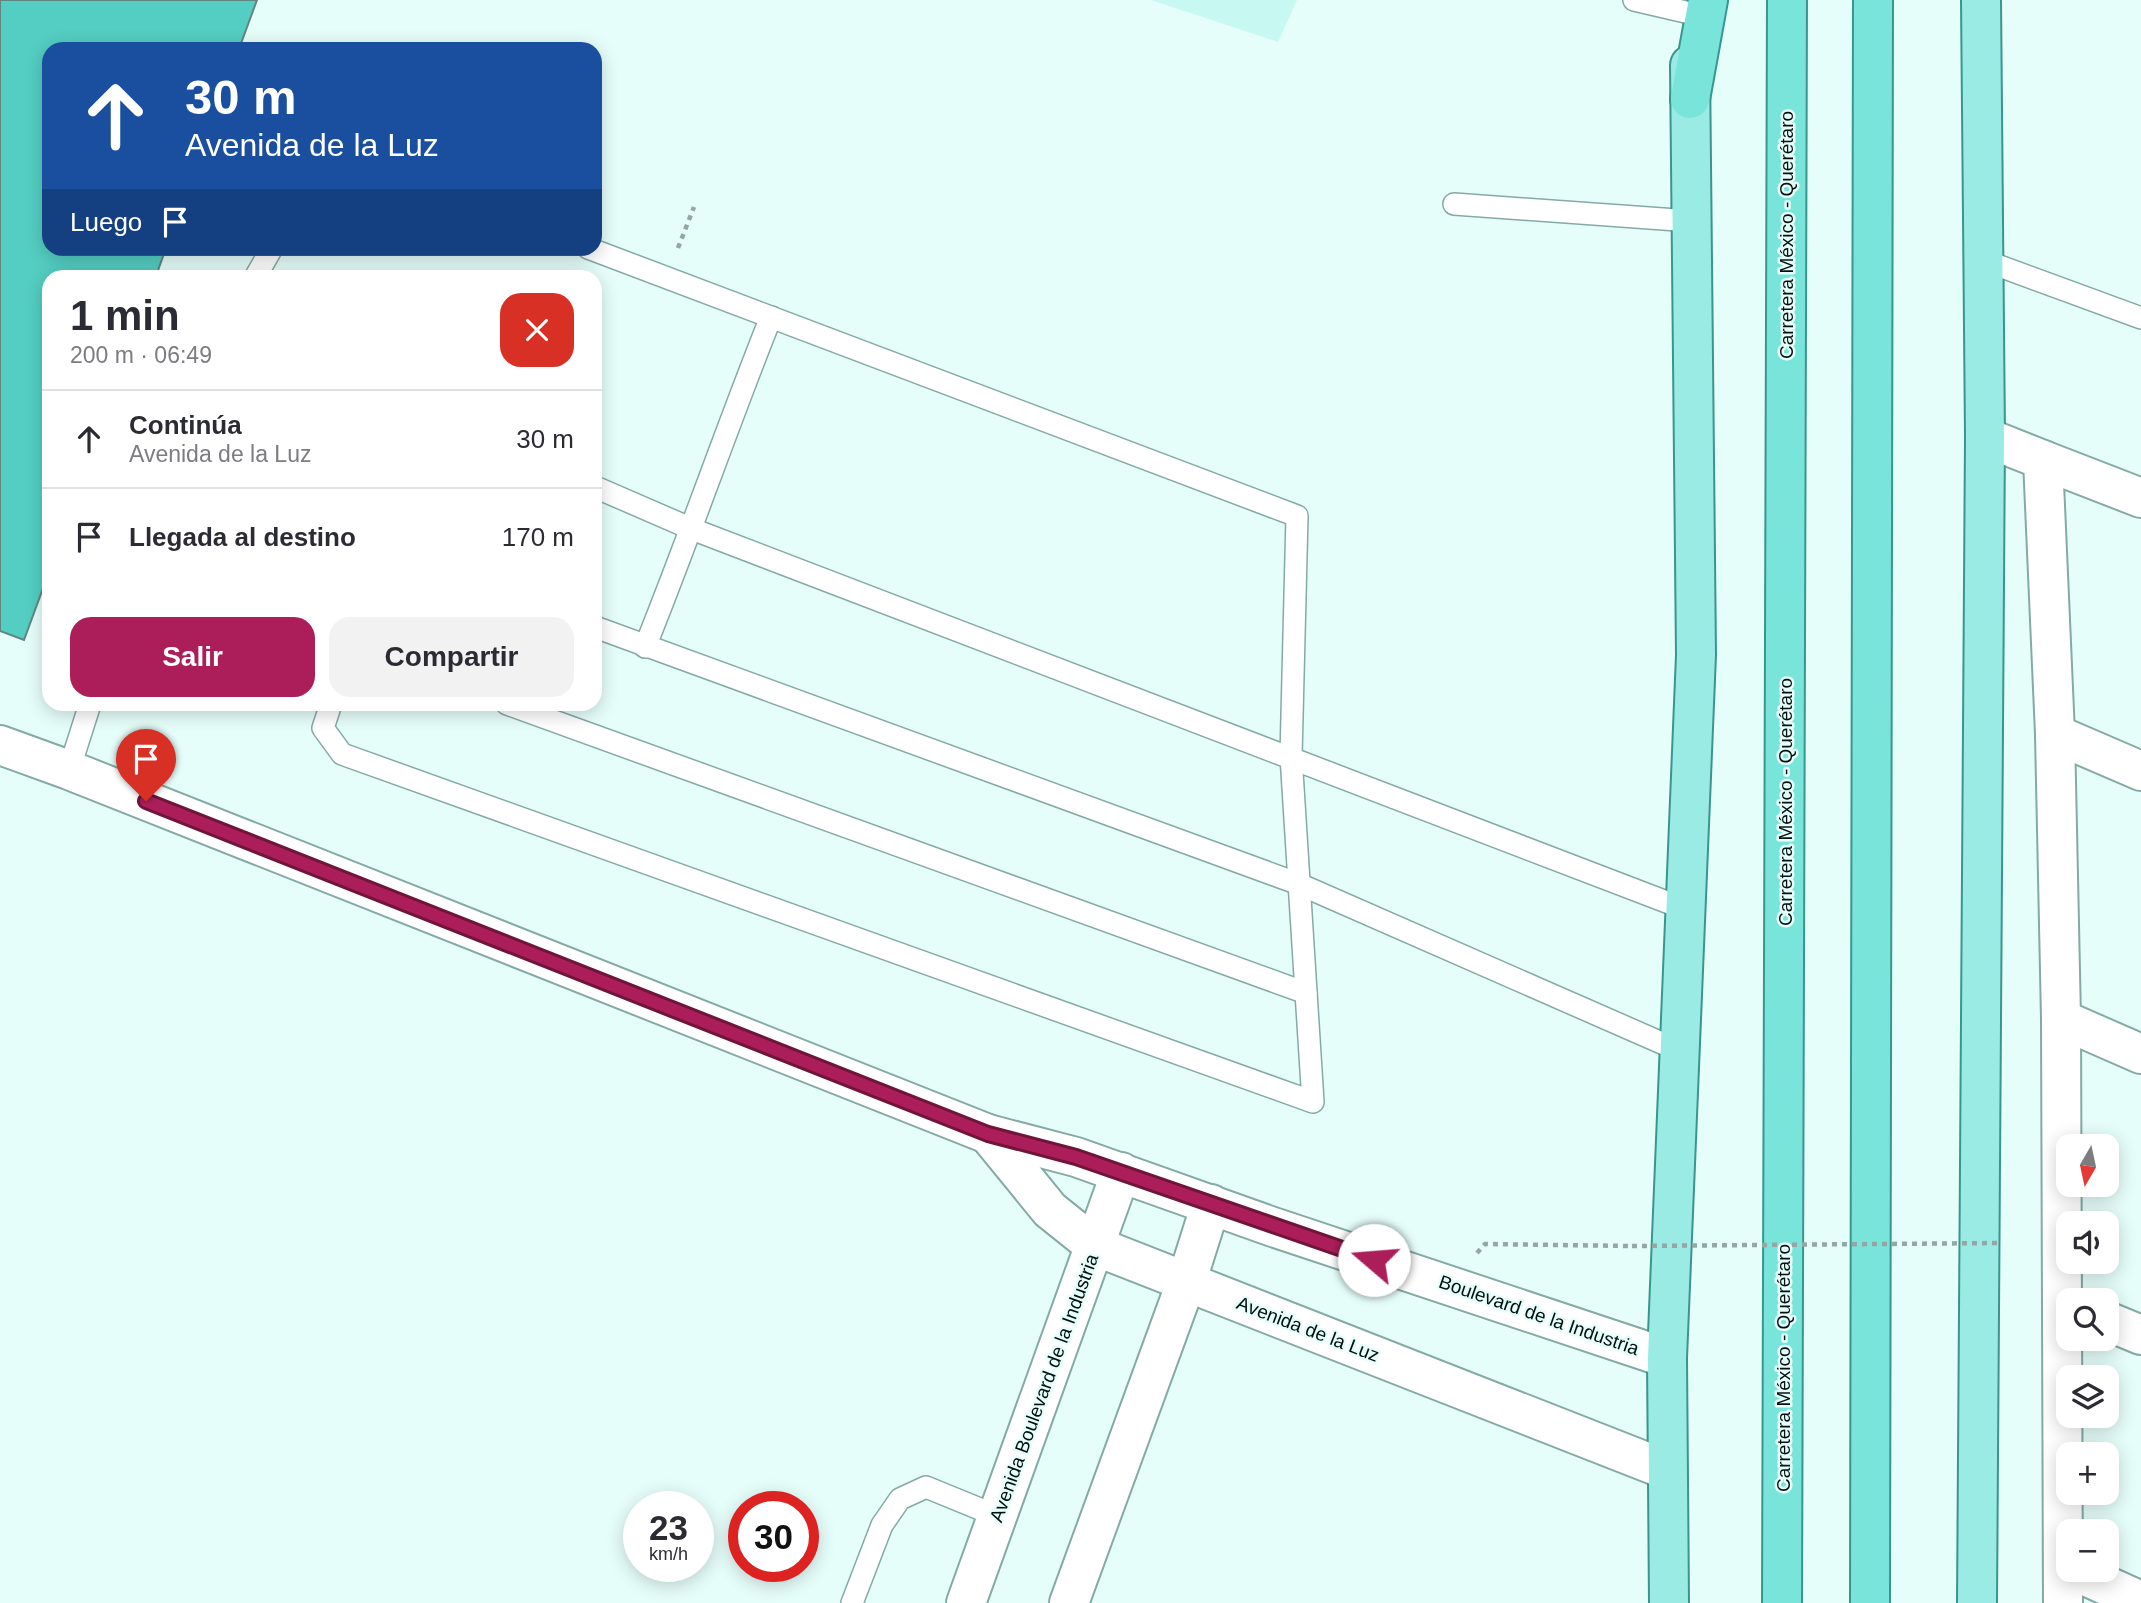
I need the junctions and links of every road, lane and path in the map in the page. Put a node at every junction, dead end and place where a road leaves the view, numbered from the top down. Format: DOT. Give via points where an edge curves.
graph roads {
  1 [pos="1634,0"];
  2 [pos="1787,0"];
  3 [pos="1873,0"];
  4 [pos="1981,0"];
  5 [pos="1696,4"];
  6 [pos="1690,99"];
  7 [pos="1454,204"];
  8 [pos="694,207"];
  9 [pos="1691,221"];
  10 [pos="602,254"];
  11 [pos="1983,260"];
  12 [pos="666,278"];
  13 [pos="771,317"];
  14 [pos="2141,318"];
  15 [pos="1985,437"];
  16 [pos="2043,460"];
  17 [pos="602,490"];
  18 [pos="2141,498"];
  19 [pos="692,528"];
  20 [pos="602,630"];
  21 [pos="645,647"];
  22 [pos="88,711"];
  23 [pos="329,711"];
  24 [pos="526,711"];
  25 [pos="2055,734"];
  26 [pos="0,746"];
  27 [pos="1292,756"];
  28 [pos="69,770"];
  29 [pos="2141,771"];
  30 [pos="1299,884"];
  31 [pos="1685,909"];
  32 [pos="1306,993"];
  33 [pos="2061,1019"];
  34 [pos="1679,1051"];
  35 [pos="2141,1054"];
  36 [pos="988,1134"];
  37 [pos="1121,1172"];
  38 [pos="1164,1187"];
  39 [pos="1211,1204"];
  40 [pos="2000,1243"];
  41 [pos="1485,1244"];
  42 [pos="1095,1246"];
  43 [pos="1187,1280"];
  44 [pos="2066,1288"];
  45 [pos="2119,1326"];
  46 [pos="2141,1335"];
  47 [pos="2066,1351"];
  48 [pos="1667,1358"];
  49 [pos="1667,1470"];
  50 [pos="997,1516"];
  51 [pos="2067,1519"];
  52 [pos="2082,1582"];
  53 [pos="2141,1601"];
  54 [pos="852,1603"];
  55 [pos="966,1603"];
  56 [pos="1069,1603"];
  57 [pos="1669,1603"];
  58 [pos="1782,1603"];
  59 [pos="1871,1603"];
  60 [pos="1977,1603"];
  1 -- 5 [label="lane"];
  2 -- 58 [label="highway, Carretera México - Querétaro"];
  3 -- 59 [label="highway"];
  4 -- 11 [label="main road"];
  5 -- 6 [label="highway"];
  6 -- 9 [label="main road"];
  7 -- 9 [label="lane"];
  8 -- 12 [label="path"];
  9 -- 31 [label="main road" via="1696,655"];
  10 -- 12 [label="lane"];
  11 -- 14 [label="lane"];
  11 -- 15 [label="main road"];
  12 -- 13 [label="lane"];
  13 -- 19 [label="lane"];
  13 -- 27 [label="lane" via="1297,516"];
  15 -- 16 [label="street"];
  15 -- 60 [label="main road"];
  16 -- 18 [label="street"];
  16 -- 25 [label="street"];
  17 -- 19 [label="lane"];
  19 -- 21 [label="lane"];
  19 -- 27 [label="lane"];
  20 -- 21 [label="lane"];
  21 -- 30 [label="lane"];
  22 -- 28 [label="lane"];
  23 -- 32 [label="lane" via="323,728 342,754 1313,1102"];
  24 -- 32 [label="lane"];
  25 -- 29 [label="street"];
  25 -- 33 [label="street"];
  26 -- 28 [label="street, Avenida de la Luz"];
  27 -- 30 [label="lane"];
  27 -- 31 [label="lane"];
  28 -- 36 [label="street, Avenida de la Luz"];
  30 -- 32 [label="lane"];
  30 -- 34 [label="lane"];
  31 -- 34 [label="main road"];
  33 -- 35 [label="street"];
  33 -- 44 [label="street"];
  34 -- 48 [label="main road"];
  36 -- 37 [label="street, Avenida de la Luz"];
  36 -- 42 [label="street, Avenida de la Luz" via="1050,1210"];
  37 -- 38 [label="street, Avenida de la Luz"];
  37 -- 42 [label="street, Avenida Boulevard de la Industria"];
  38 -- 39 [label="street, Boulevard de la Industria"];
  39 -- 43 [label="street"];
  39 -- 48 [label="street, Boulevard de la Industria"];
  40 -- 41 [label="path, bridge"];
  42 -- 43 [label="street, Avenida de la Luz"];
  42 -- 50 [label="street, Avenida Boulevard de la Industria"];
  43 -- 49 [label="street, Avenida de la Luz"];
  43 -- 56 [label="street"];
  45 -- 46 [label="street"];
  47 -- 51 [label="street"];
  48 -- 49 [label="main road"];
  49 -- 57 [label="main road"];
  50 -- 54 [label="lane" via="926,1487 900,1499 882,1525"];
  50 -- 55 [label="street, Avenida Boulevard de la Industria"];
  52 -- 53 [label="street"];
}
